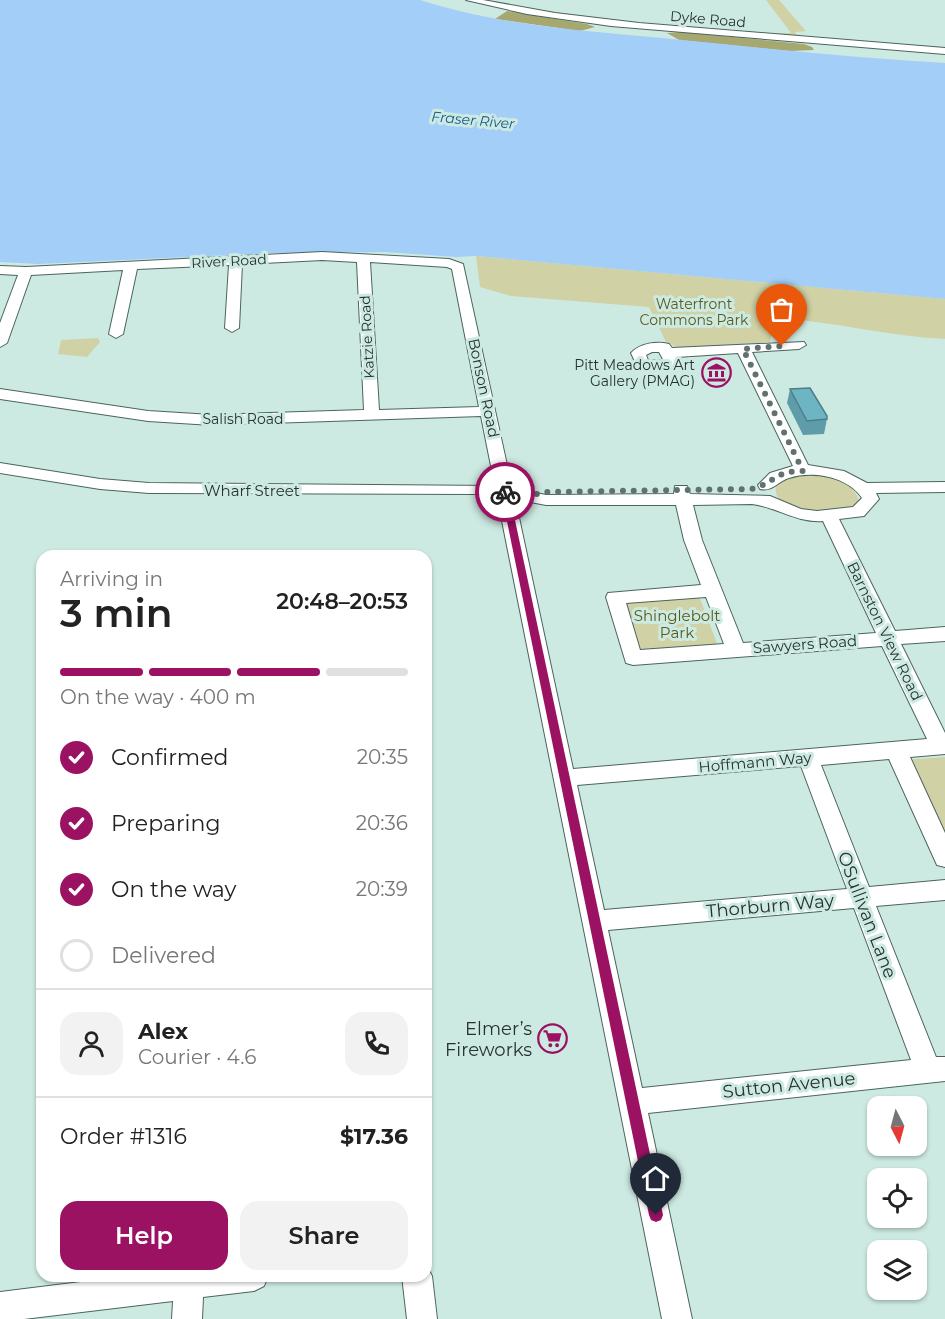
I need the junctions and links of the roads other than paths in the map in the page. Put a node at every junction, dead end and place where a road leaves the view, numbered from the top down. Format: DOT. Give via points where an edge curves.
graph roads {
  1 [pos="471,0"];
  2 [pos="945,51"];
  3 [pos="363,257"];
  4 [pos="236,261"];
  5 [pos="131,266"];
  6 [pos="458,267"];
  7 [pos="0,270"];
  8 [pos="26,271"];
  9 [pos="232,328"];
  10 [pos="116,334"];
  11 [pos="0,343"];
  12 [pos="799,345"];
  13 [pos="743,349"];
  14 [pos="668,353"];
  15 [pos="0,394"];
  16 [pos="489,411"];
  17 [pos="372,416"];
  18 [pos="0,468"];
  19 [pos="803,471"];
  20 [pos="945,487"];
  21 [pos="505,492"];
  22 [pos="768,493"];
  23 [pos="682,494"];
  24 [pos="869,494"];
  25 [pos="945,495"];
  26 [pos="829,516"];
  27 [pos="713,590"];
  28 [pos="945,634"];
  29 [pos="888,638"];
  30 [pos="736,650"];
  31 [pos="943,746"];
  32 [pos="896,750"];
  33 [pos="808,758"];
  34 [pos="565,778"];
  35 [pos="945,858"];
  36 [pos="945,890"];
  37 [pos="860,898"];
  38 [pos="594,921"];
  39 [pos="937,1070"];
  40 [pos="632,1102"];
  41 [pos="205,1282"];
  42 [pos="418,1282"];
  43 [pos="189,1284"];
  44 [pos="0,1307"];
  45 [pos="187,1319"];
  46 [pos="422,1319"];
  47 [pos="677,1319"];
  1 -- 2 [label="street, Dyke Road" via="603,23"];
  3 -- 4 [label="street, River Road"];
  3 -- 6 [label="street, River Road" via="449,263"];
  3 -- 17 [label="street, Katzie Road"];
  4 -- 5 [label="street, River Road"];
  4 -- 9 [label="street"];
  5 -- 8 [label="street, River Road"];
  5 -- 10 [label="street"];
  6 -- 16 [label="street, Bonson Road"];
  7 -- 8 [label="street, River Road"];
  8 -- 11 [label="street"];
  12 -- 13 [label="street"];
  13 -- 14 [label="street"];
  13 -- 19 [label="street"];
  15 -- 17 [label="street, Salish Road" via="148,416 238,420"];
  16 -- 17 [label="street, Salish Road"];
  16 -- 21 [label="street, Bonson Road"];
  18 -- 21 [label="street, Wharf Street" via="149,488"];
  19 -- 22 [label="street" via="778,475"];
  19 -- 24 [label="street" via="835,473"];
  20 -- 24 [label="street"];
  21 -- 23 [label="street, Wharf Street" via="546,500"];
  21 -- 34 [label="street, Bonson Road"];
  22 -- 23 [label="street, Wharf Street" via="734,497"];
  22 -- 26 [label="street" via="798,514"];
  23 -- 27 [label="street" via="693,540"];
  24 -- 25 [label="street"];
  24 -- 26 [label="street" via="858,513"];
  26 -- 29 [label="street, Barnston View Road"];
  27 -- 30 [label="street"];
  27 -- 30 [label="street, Sawyers Road" via="615,597 633,658"];
  28 -- 29 [label="street, Sawyers Road"];
  29 -- 30 [label="street, Sawyers Road"];
  29 -- 31 [label="street, Barnston View Road"];
  31 -- 32 [label="street, Hoffmann Way"];
  32 -- 33 [label="street, Hoffmann Way"];
  32 -- 35 [label="street"];
  33 -- 34 [label="street, Hoffmann Way"];
  33 -- 37 [label="street, OSullivan Lane"];
  34 -- 38 [label="street, Bonson Road"];
  36 -- 37 [label="street, Thorburn Way"];
  37 -- 38 [label="street, Thorburn Way"];
  37 -- 39 [label="street, OSullivan Lane"];
  38 -- 40 [label="street, Bonson Road"];
  39 -- 40 [label="street, Sutton Avenue"];
  40 -- 47 [label="street, Bonson Road"];
  41 -- 43 [label="street"];
  42 -- 46 [label="street"];
  43 -- 44 [label="street"];
  43 -- 45 [label="street"];
}
